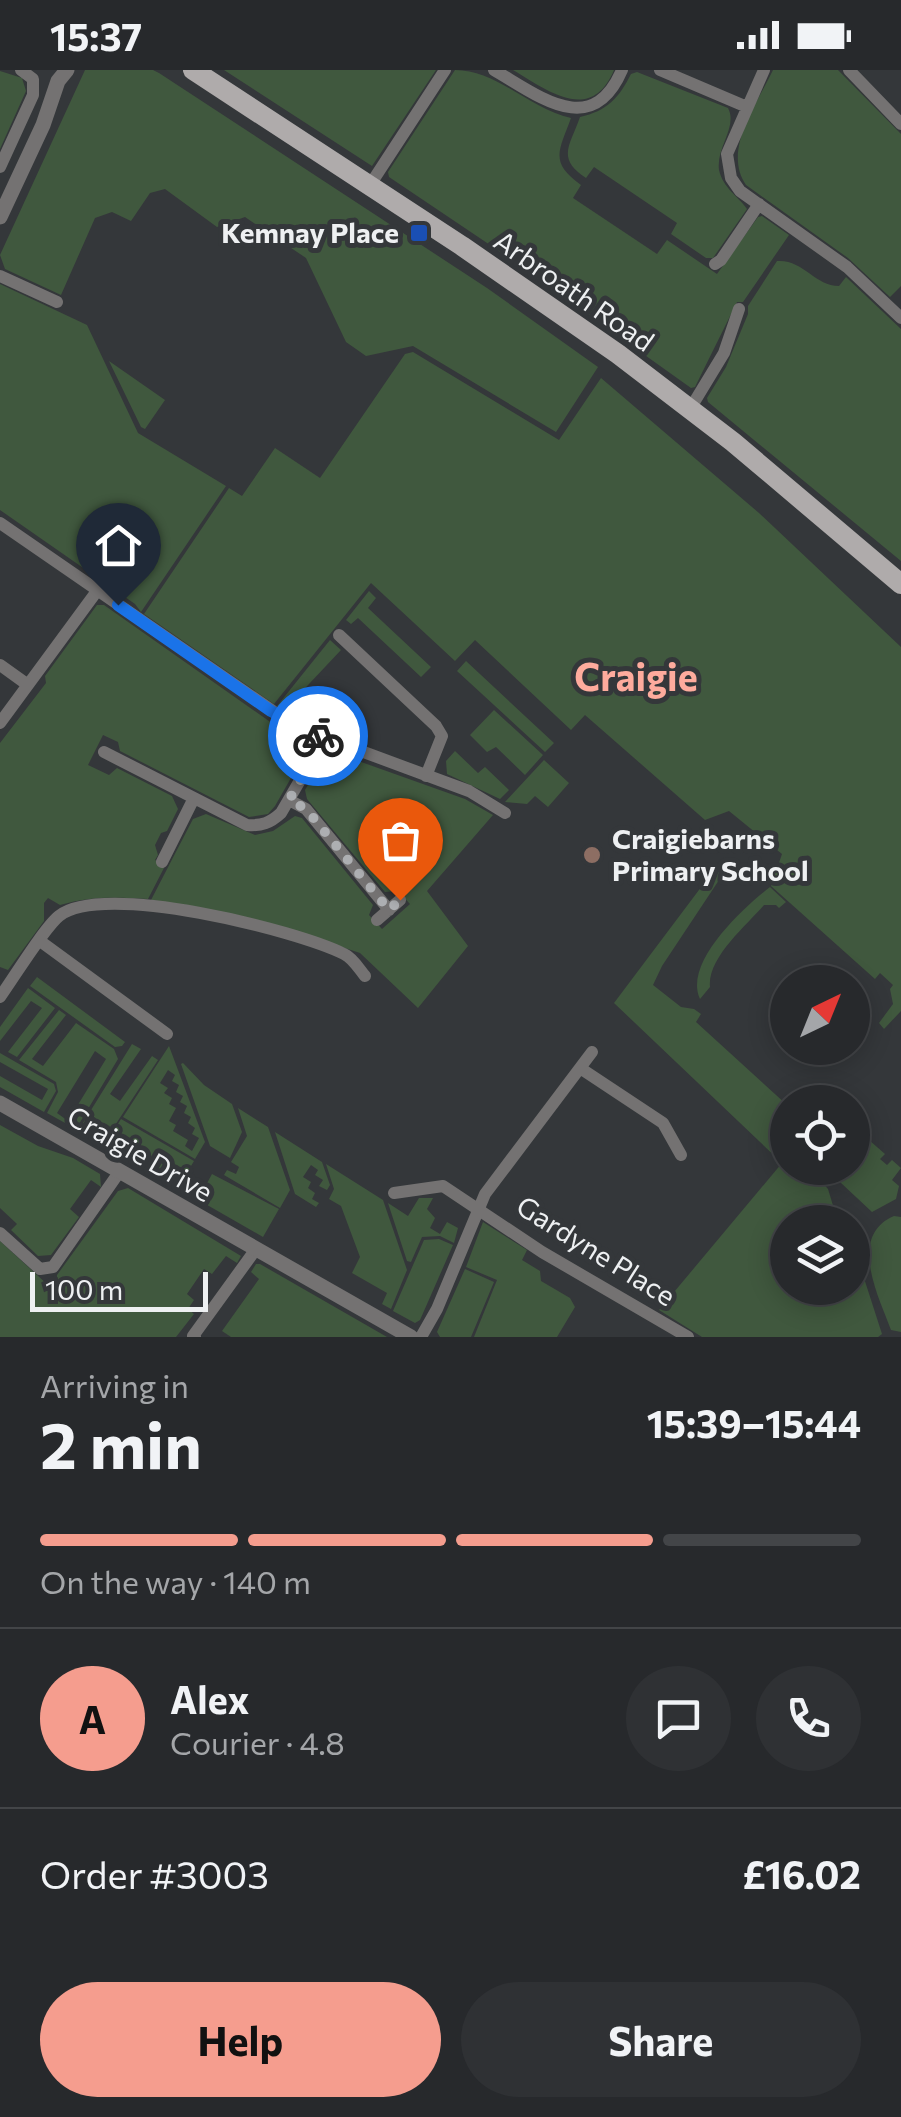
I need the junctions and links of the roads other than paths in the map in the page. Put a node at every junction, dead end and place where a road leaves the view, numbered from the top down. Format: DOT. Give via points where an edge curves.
graph roads {
  1 [pos="21,70"];
  2 [pos="195,70"];
  3 [pos="446,70"];
  4 [pos="494,70"];
  5 [pos="622,70"];
  6 [pos="660,70"];
  7 [pos="764,70"];
  8 [pos="849,70"];
  9 [pos="60,74"];
  10 [pos="747,107"];
  11 [pos="901,124"];
  12 [pos="0,167"];
  13 [pos="370,185"];
  14 [pos="759,204"];
  15 [pos="0,217"];
  16 [pos="714,264"];
  17 [pos="0,276"];
  18 [pos="57,302"];
  19 [pos="739,309"];
  20 [pos="901,318"];
  21 [pos="690,409"];
  22 [pos="0,524"];
  23 [pos="901,584"];
  24 [pos="97,591"];
  25 [pos="338,635"];
  26 [pos="0,664"];
  27 [pos="28,685"];
  28 [pos="0,724"];
  29 [pos="324,739"];
  30 [pos="104,752"];
  31 [pos="426,776"];
  32 [pos="194,798"];
  33 [pos="289,800"];
  34 [pos="505,813"];
  35 [pos="162,862"];
  36 [pos="400,900"];
  37 [pos="40,941"];
  38 [pos="366,976"];
  39 [pos="5,981"];
  40 [pos="0,997"];
  41 [pos="167,1034"];
  42 [pos="592,1052"];
  43 [pos="580,1068"];
  44 [pos="0,1103"];
  45 [pos="681,1154"];
  46 [pos="120,1171"];
  47 [pos="394,1193"];
  48 [pos="478,1207"];
  49 [pos="0,1233"];
  50 [pos="256,1249"];
  51 [pos="196,1337"];
  52 [pos="411,1337"];
  53 [pos="422,1337"];
  54 [pos="688,1337"];
  1 -- 12 [label="street" via="32,79 34,95"];
  2 -- 13 [label="main road, Arbroath Road"];
  3 -- 13 [label="street"];
  4 -- 5 [label="street" via="558,106 578,109 607,96"];
  6 -- 10 [label="street"];
  7 -- 10 [label="street"];
  8 -- 11 [label="street"];
  9 -- 15 [label="street"];
  10 -- 14 [label="street" via="728,166 740,191"];
  13 -- 21 [label="main road, Arbroath Road"];
  14 -- 16 [label="street"];
  14 -- 20 [label="street" via="847,266"];
  17 -- 18 [label="street"];
  19 -- 21 [label="street" via="724,354"];
  21 -- 23 [label="main road, Arbroath Road"];
  22 -- 24 [label="street"];
  24 -- 27 [label="street"];
  24 -- 29 [label="street" via="271,711"];
  25 -- 31 [label="street" via="436,726 442,736"];
  26 -- 27 [label="street"];
  27 -- 28 [label="street"];
  29 -- 31 [label="street"];
  29 -- 33 [label="street"];
  30 -- 32 [label="street"];
  31 -- 34 [label="street"];
  32 -- 33 [label="street" via="259,826"];
  32 -- 35 [label="street" via="164,844"];
  33 -- 36 [label="street" via="306,809 383,915"];
  37 -- 38 [label="street" via="59,915 78,908 147,903 202,912 344,954"];
  37 -- 39 [label="street"];
  37 -- 41 [label="street"];
  39 -- 40 [label="street"];
  42 -- 43 [label="street"];
  43 -- 45 [label="street" via="662,1123"];
  43 -- 48 [label="street"];
  44 -- 46 [label="street, Craigie Drive"];
  46 -- 49 [label="street" via="53,1267 40,1269"];
  46 -- 50 [label="street, Craigie Drive"];
  47 -- 48 [label="street, Gardyne Place" via="444,1186"];
  48 -- 53 [label="street"];
  48 -- 54 [label="street, Gardyne Place"];
  50 -- 51 [label="street"];
  50 -- 52 [label="street, Craigie Drive"];
}
